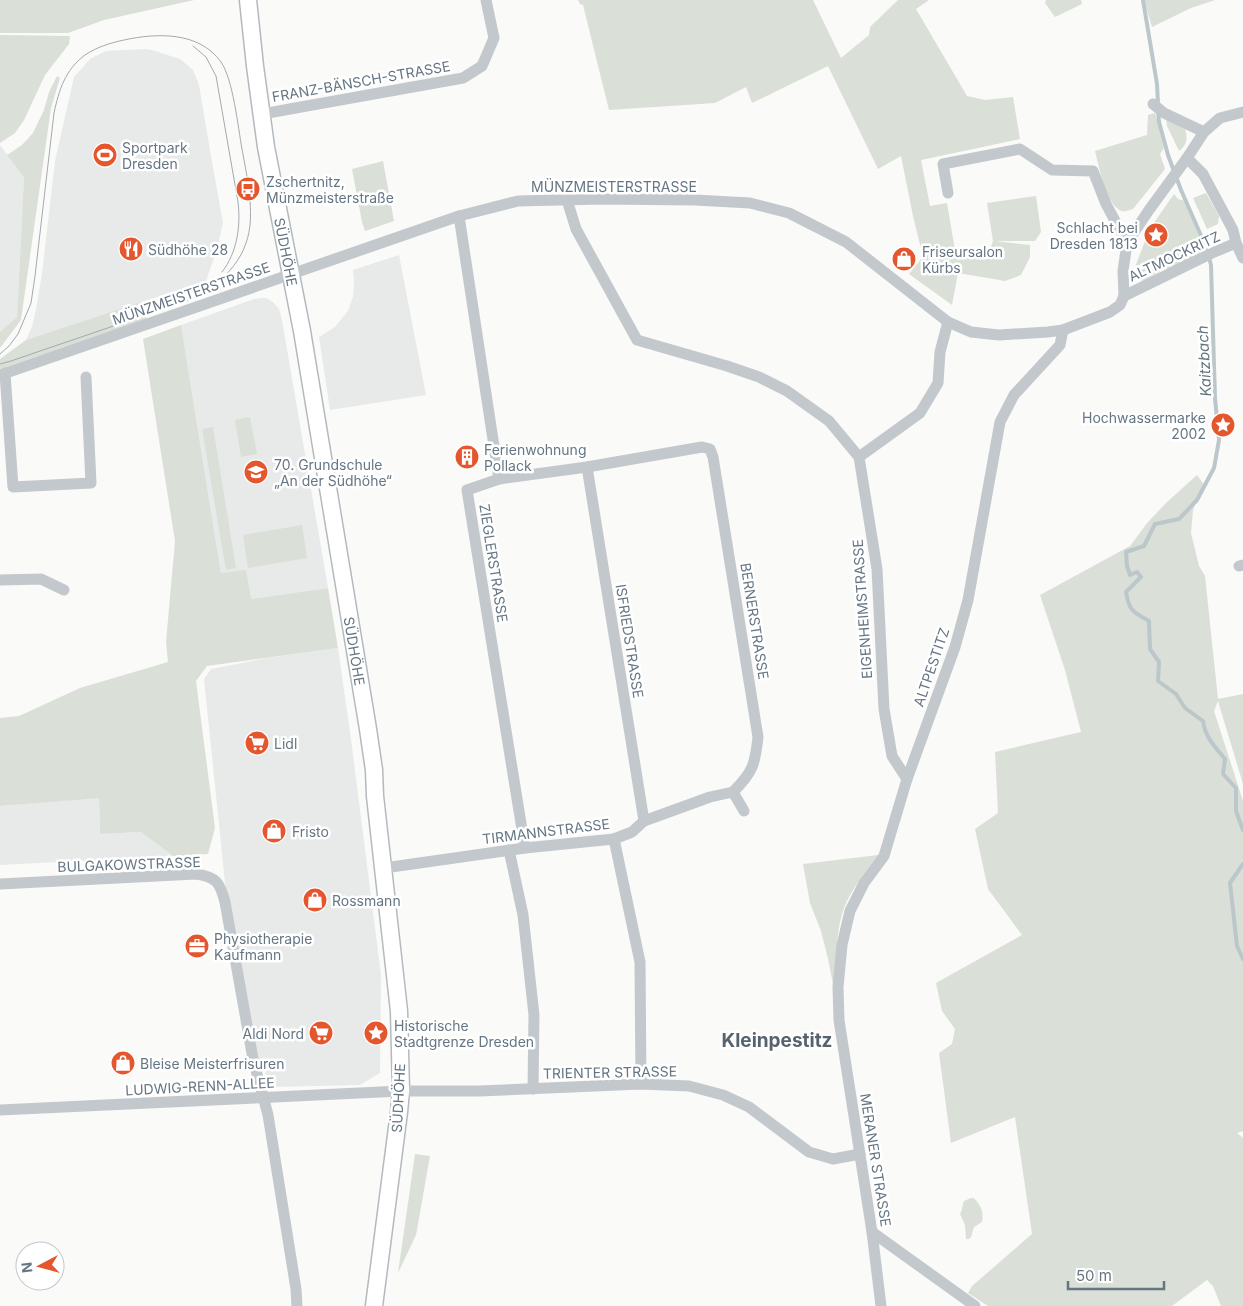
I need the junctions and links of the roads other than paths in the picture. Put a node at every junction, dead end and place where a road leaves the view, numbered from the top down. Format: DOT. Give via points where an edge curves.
graph roads {
  1 [pos="248,0"];
  2 [pos="486,0"];
  3 [pos="1158,107"];
  4 [pos="1242,112"];
  5 [pos="262,114"];
  6 [pos="1204,132"];
  7 [pos="1187,158"];
  8 [pos="948,193"];
  9 [pos="567,200"];
  10 [pos="459,216"];
  11 [pos="1127,243"];
  12 [pos="1236,243"];
  13 [pos="1243,258"];
  14 [pos="291,274"];
  15 [pos="1124,296"];
  16 [pos="948,322"];
  17 [pos="1063,330"];
  18 [pos="2,374"];
  19 [pos="86,377"];
  20 [pos="860,457"];
  21 [pos="587,467"];
  22 [pos="499,479"];
  23 [pos="0,580"];
  24 [pos="64,590"];
  25 [pos="907,779"];
  26 [pos="733,792"];
  27 [pos="744,811"];
  28 [pos="644,821"];
  29 [pos="614,839"];
  30 [pos="525,848"];
  31 [pos="509,850"];
  32 [pos="384,868"];
  33 [pos="0,884"];
  34 [pos="839,1020"];
  35 [pos="641,1084"];
  36 [pos="533,1089"];
  37 [pos="401,1091"];
  38 [pos="264,1098"];
  39 [pos="0,1110"];
  40 [pos="860,1154"];
  41 [pos="872,1232"];
  42 [pos="297,1306"];
  43 [pos="374,1306"];
  44 [pos="880,1306"];
  45 [pos="975,1306"];
  1 -- 5 [label="street, SÜDHÖHE"];
  2 -- 5 [label="street, FRANZ-BÄNSCH-STRASSE" via="494,38 482,66 464,78"];
  3 -- 6 [label="street"];
  4 -- 6 [label="street, ALTMOCKRITZ" via="1220,118"];
  5 -- 14 [label="street, SÜDHÖHE"];
  6 -- 7 [label="street, ALTMOCKRITZ"];
  7 -- 11 [label="street, ALTMOCKRITZ"];
  7 -- 12 [label="street, ALTMOCKRITZ" via="1203,174 1233,230"];
  8 -- 11 [label="street" via="943,164 1020,149 1052,170 1093,171"];
  9 -- 10 [label="street, MÜNZMEISTERSTRASSE" via="518,201"];
  9 -- 16 [label="street, MÜNZMEISTERSTRASSE" via="686,200 750,204 789,213 846,242"];
  9 -- 20 [label="street" via="576,229 637,340 727,366 787,390 829,421"];
  10 -- 14 [label="street, MÜNZMEISTERSTRASSE"];
  10 -- 22 [label="street"];
  11 -- 15 [label="street, ALTMOCKRITZ"];
  12 -- 13 [label="street, ALTMOCKRITZ"];
  12 -- 15 [label="street, ALTMOCKRITZ"];
  14 -- 18 [label="street, MÜNZMEISTERSTRASSE"];
  14 -- 32 [label="street, SÜDHÖHE" via="374,770"];
  15 -- 17 [label="street, ALTMOCKRITZ" via="1120,305 1110,312"];
  16 -- 17 [label="street, MÜNZMEISTERSTRASSE" via="971,332 999,335"];
  16 -- 20 [label="street" via="940,352 938,383 920,413"];
  17 -- 25 [label="street, ALTPESTITZ" via="1060,344 1014,395 1000,422 968,600 955,647"];
  18 -- 19 [label="street, MÜNZMEISTERSTRASSE" via="13,487 91,483"];
  20 -- 25 [label="street, EIGENHEIMSTRASSE" via="877,569 884,709 892,756"];
  21 -- 22 [label="street"];
  21 -- 26 [label="street, BERNERSTRASSE" via="710,448 758,737 756,760 747,778"];
  21 -- 28 [label="street, ISFRIEDSTRASSE"];
  22 -- 30 [label="street, ZIEGLERSTRASSE" via="466,490"];
  23 -- 24 [label="street" via="41,579"];
  25 -- 34 [label="street, ALTPESTITZ" via="884,856 850,911 842,945"];
  26 -- 27 [label="street"];
  26 -- 28 [label="street, TIRMANNSTRASSE"];
  28 -- 29 [label="street, TIRMANNSTRASSE" via="632,832"];
  29 -- 30 [label="street, TIRMANNSTRASSE"];
  29 -- 35 [label="street" via="640,962"];
  30 -- 31 [label="street, TIRMANNSTRASSE"];
  31 -- 32 [label="street, TIRMANNSTRASSE"];
  31 -- 36 [label="street" via="523,915 534,1015"];
  32 -- 37 [label="street, SÜDHÖHE" via="399,1011"];
  33 -- 38 [label="street, BULGAKOWSTRASSE" via="196,874 219,884 253,1059"];
  34 -- 40 [label="street, MERANER STRASSE"];
  35 -- 36 [label="street, TRIENTER STRASSE"];
  35 -- 40 [label="street, TRIENTER STRASSE" via="689,1086 724,1095 749,1108 809,1152 834,1159"];
  36 -- 37 [label="street, TRIENTER STRASSE"];
  37 -- 38 [label="street, LUDWIG-RENN-ALLEE"];
  37 -- 43 [label="street, SÜDHÖHE"];
  38 -- 39 [label="street, LUDWIG-RENN-ALLEE"];
  38 -- 42 [label="street"];
  40 -- 41 [label="street, MERANER STRASSE"];
  41 -- 44 [label="street, MERANER STRASSE"];
  41 -- 45 [label="street"];
}
